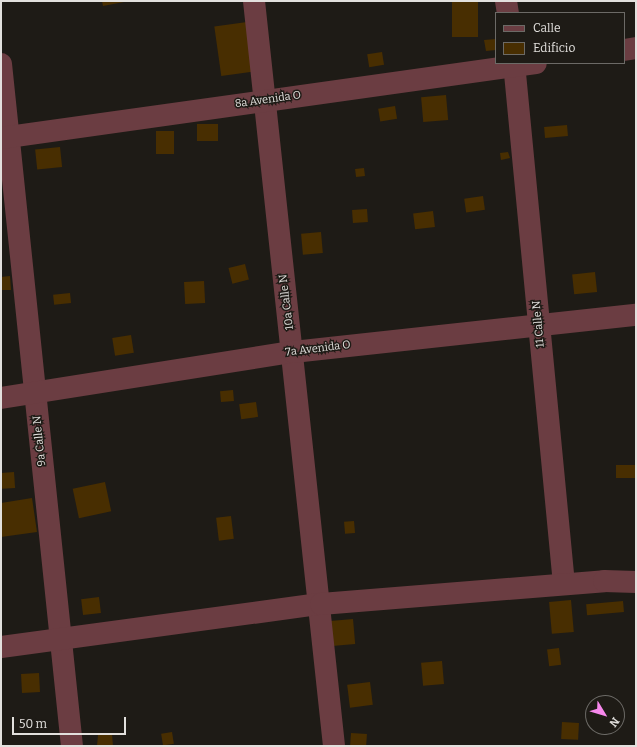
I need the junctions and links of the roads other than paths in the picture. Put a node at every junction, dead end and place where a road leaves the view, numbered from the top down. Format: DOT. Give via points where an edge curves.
graph roads {
  1 [pos="254,1"];
  2 [pos="506,1"];
  3 [pos="508,12"];
  4 [pos="636,48"];
  5 [pos="625,50"];
  6 [pos="1,64"];
  7 [pos="525,64"];
  8 [pos="514,65"];
  9 [pos="262,101"];
  10 [pos="5,137"];
  11 [pos="636,315"];
  12 [pos="539,324"];
  13 [pos="292,352"];
  14 [pos="35,393"];
  15 [pos="1,398"];
  16 [pos="636,582"];
  17 [pos="564,584"];
  18 [pos="321,604"];
  19 [pos="61,640"];
  20 [pos="1,647"];
  21 [pos="72,746"];
  22 [pos="334,746"];
  1 -- 9 [label="street, 10a Calle N"];
  2 -- 3 [label="street"];
  4 -- 5 [label="street"];
  6 -- 10 [label="street, 9a Calle N"];
  7 -- 8 [label="street, 8a Avenida O"];
  8 -- 9 [label="street, 8a Avenida O"];
  8 -- 12 [label="street, 11 Calle N"];
  9 -- 10 [label="street, 8a Avenida O"];
  9 -- 13 [label="street, 10a Calle N"];
  10 -- 14 [label="street, 9a Calle N"];
  11 -- 12 [label="street, 7a Avenida O"];
  12 -- 13 [label="street, 7a Avenida O"];
  12 -- 17 [label="street, 11 Calle N"];
  13 -- 14 [label="street, 7a Avenida O"];
  13 -- 18 [label="street, 10a Calle N"];
  14 -- 15 [label="street, 7a Avenida O"];
  14 -- 19 [label="street, 9a Calle N"];
  16 -- 17 [label="street"];
  17 -- 18 [label="street"];
  18 -- 19 [label="street"];
  18 -- 22 [label="street, 10a Calle N"];
  19 -- 20 [label="street"];
  19 -- 21 [label="street, 9a Calle N"];
}
